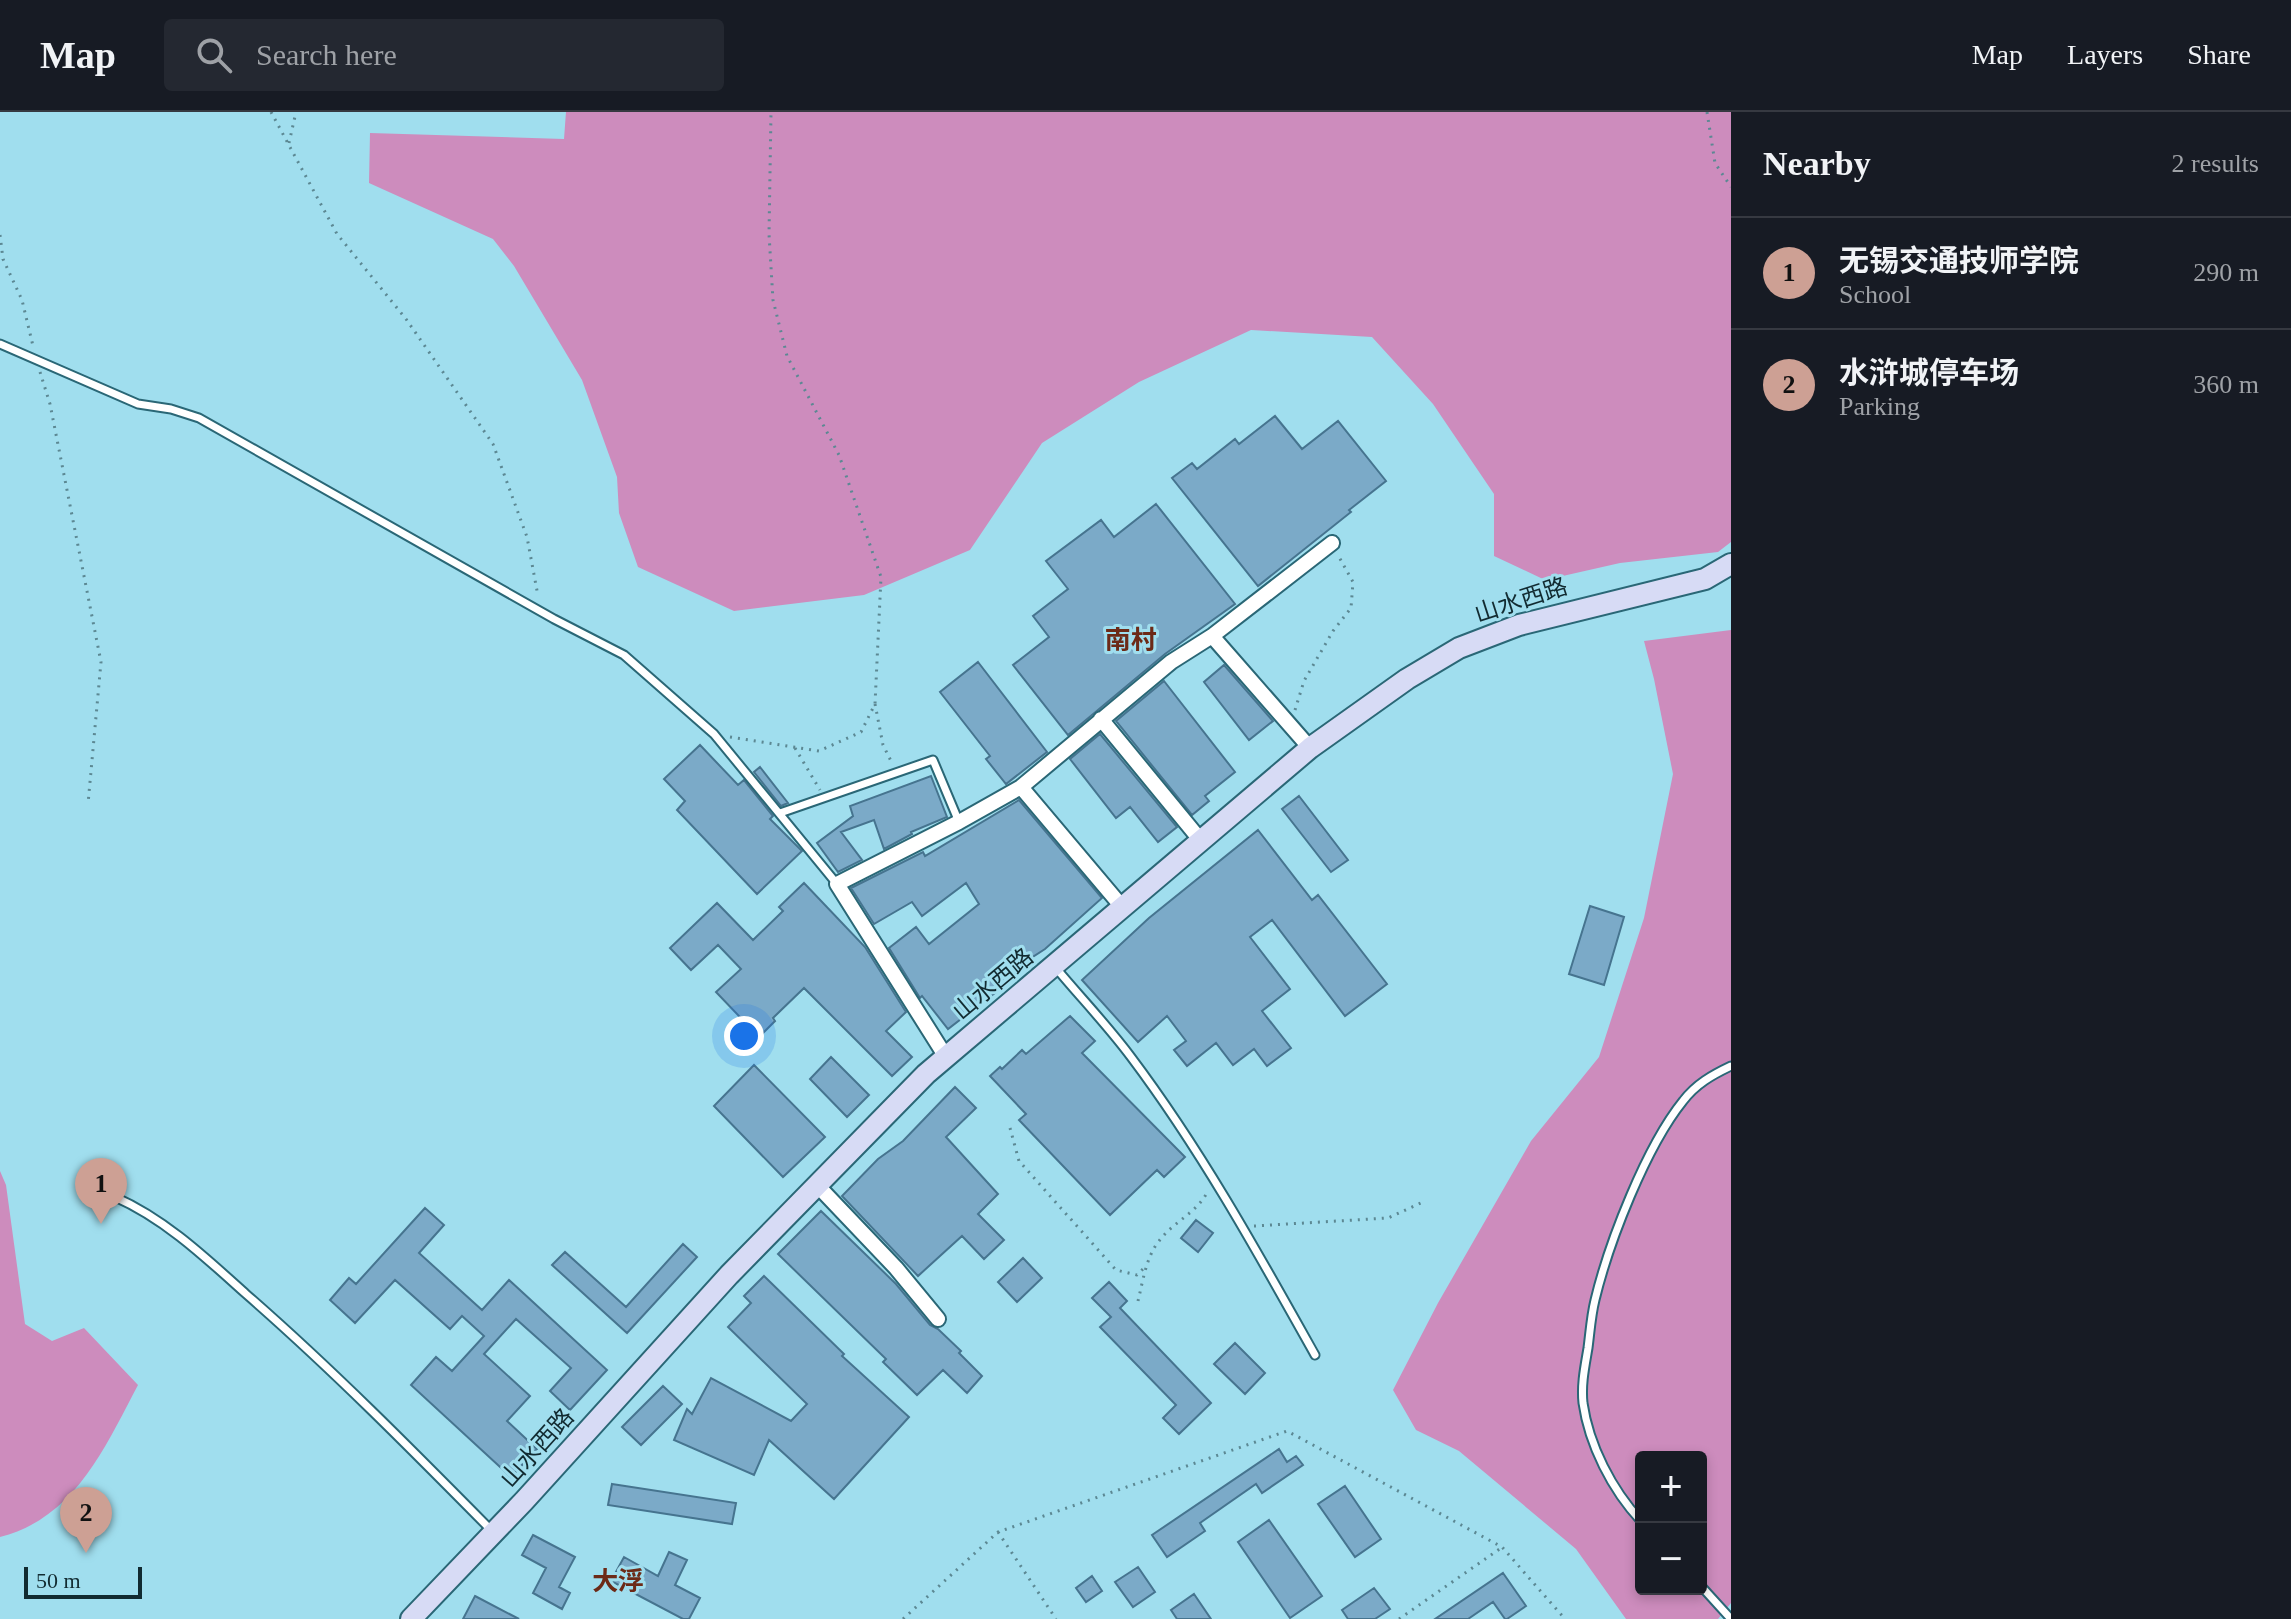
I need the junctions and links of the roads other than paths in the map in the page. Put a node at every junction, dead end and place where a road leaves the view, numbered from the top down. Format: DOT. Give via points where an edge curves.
graph roads {
  1 [pos="0,344"];
  2 [pos="1332,543"];
  3 [pos="1731,564"];
  4 [pos="1212,636"];
  5 [pos="1101,719"];
  6 [pos="1310,748"];
  7 [pos="1021,787"];
  8 [pos="780,813"];
  9 [pos="959,822"];
  10 [pos="1202,842"];
  11 [pos="837,884"];
  12 [pos="1123,908"];
  13 [pos="1054,967"];
  14 [pos="946,1057"];
  15 [pos="1731,1066"];
  16 [pos="817,1185"];
  17 [pos="115,1197"];
  18 [pos="938,1319"];
  19 [pos="1315,1355"];
  20 [pos="1635,1515"];
  21 [pos="494,1533"];
  22 [pos="1707,1593"];
  23 [pos="411,1619"];
  24 [pos="1731,1619"];
  1 -- 8 [label="lane" via="138,404 199,418 624,655 714,734"];
  2 -- 4 [label="street"];
  3 -- 6 [label="street, 山水西路" via="1705,579 1519,625 1459,648"];
  4 -- 5 [label="street"];
  4 -- 6 [label="street"];
  5 -- 7 [label="street"];
  5 -- 10 [label="street"];
  6 -- 10 [label="street, 山水西路"];
  7 -- 9 [label="street"];
  7 -- 12 [label="street"];
  8 -- 9 [label="lane" via="933,760"];
  8 -- 11 [label="lane"];
  9 -- 11 [label="street"];
  10 -- 12 [label="street, 山水西路"];
  11 -- 14 [label="street"];
  12 -- 13 [label="street, 山水西路"];
  13 -- 14 [label="street, 山水西路"];
  13 -- 19 [label="lane" via="1131,1057 1214,1180"];
  14 -- 16 [label="street, 山水西路"];
  15 -- 20 [label="lane" via="1704,1079 1656,1141 1595,1300 1582,1385 1584,1405 1600,1459"];
  16 -- 18 [label="street"];
  16 -- 21 [label="street, 山水西路"];
  17 -- 21 [label="lane" via="190,1244 313,1353"];
  21 -- 23 [label="street, 山水西路"];
  22 -- 24 [label="lane"];
}
